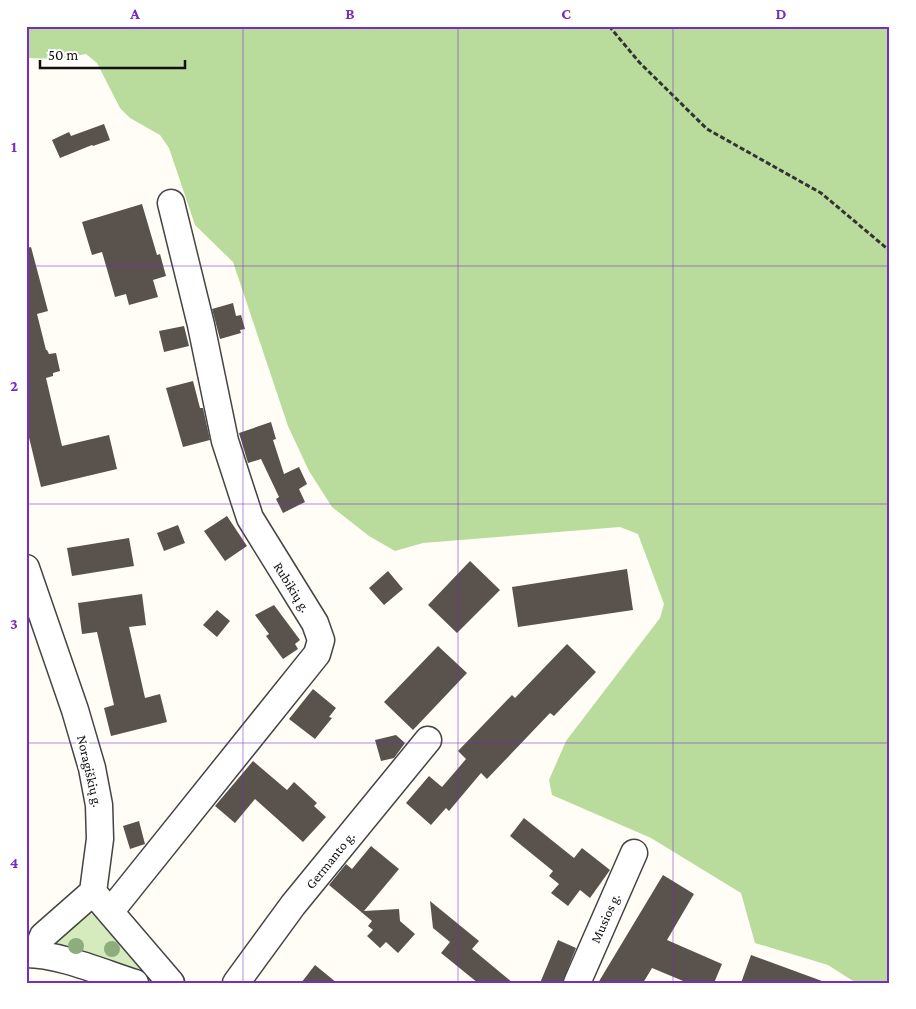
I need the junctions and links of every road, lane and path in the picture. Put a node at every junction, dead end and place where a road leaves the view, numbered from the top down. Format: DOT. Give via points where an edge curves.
graph roads {
  1 [pos="609,26"];
  2 [pos="171,203"];
  3 [pos="890,251"];
  4 [pos="26,568"];
  5 [pos="428,740"];
  6 [pos="634,853"];
  7 [pos="93,892"];
  8 [pos="110,912"];
  9 [pos="32,954"];
  10 [pos="135,983"];
  11 [pos="171,983"];
  12 [pos="236,983"];
  13 [pos="576,983"];
  1 -- 3 [label="path" via="639,62 707,130 821,193"];
  2 -- 8 [label="street, Rubikių g." via="225,441 250,518 315,623 321,640 317,654"];
  4 -- 7 [label="street, Noragiškių g." via="75,710 100,805 100,839"];
  5 -- 12 [label="street, Germanto g." via="293,905"];
  6 -- 13 [label="street, Musios g."];
  7 -- 8 [label="street"];
  7 -- 9 [label="street" via="43,936"];
  8 -- 11 [label="street"];
  9 -- 10 [label="street"];
}
